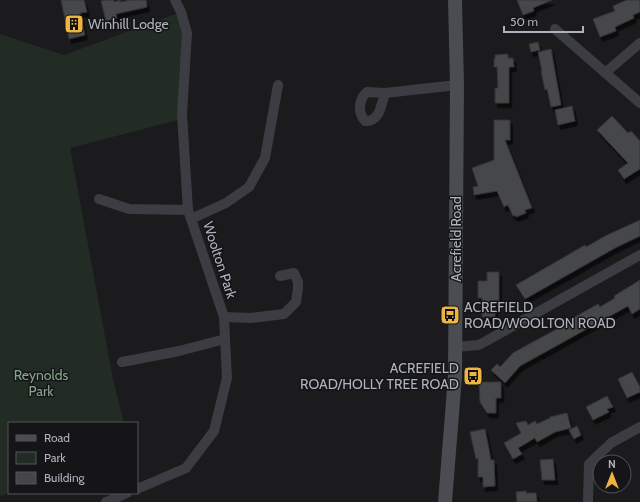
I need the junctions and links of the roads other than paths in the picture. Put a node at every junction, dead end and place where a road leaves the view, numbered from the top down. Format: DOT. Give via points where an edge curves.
graph roads {
  1 [pos="175,0"];
  2 [pos="456,0"];
  3 [pos="555,29"];
  4 [pos="640,43"];
  5 [pos="605,73"];
  6 [pos="278,85"];
  7 [pos="457,85"];
  8 [pos="385,93"];
  9 [pos="640,102"];
  10 [pos="99,199"];
  11 [pos="190,214"];
  12 [pos="640,255"];
  13 [pos="280,276"];
  14 [pos="224,317"];
  15 [pos="225,339"];
  16 [pos="455,347"];
  17 [pos="122,362"];
  18 [pos="640,427"];
  19 [pos="138,489"];
  20 [pos="125,494"];
  21 [pos="106,502"];
  22 [pos="445,502"];
  23 [pos="588,502"];
  1 -- 11 [label="street, Woolton Park" via="182,12 187,34 182,114"];
  2 -- 7 [label="main road, Acrefield Road"];
  3 -- 5 [label="street"];
  4 -- 5 [label="street"];
  5 -- 9 [label="street"];
  6 -- 11 [label="street" via="265,158 249,187 226,203"];
  7 -- 8 [label="street"];
  7 -- 16 [label="main road, Acrefield Road"];
  10 -- 11 [label="street" via="129,209"];
  11 -- 14 [label="street, Woolton Park"];
  12 -- 16 [label="street" via="479,345"];
  13 -- 14 [label="street" via="294,272 298,282 296,302 284,314 251,318"];
  14 -- 15 [label="street, Woolton Park"];
  15 -- 17 [label="street"];
  15 -- 19 [label="street, Woolton Park" via="227,378 214,431 186,468"];
  16 -- 22 [label="main road, Acrefield Road"];
  18 -- 23 [label="street" via="611,443 589,464"];
  20 -- 21 [label="street"];
}
